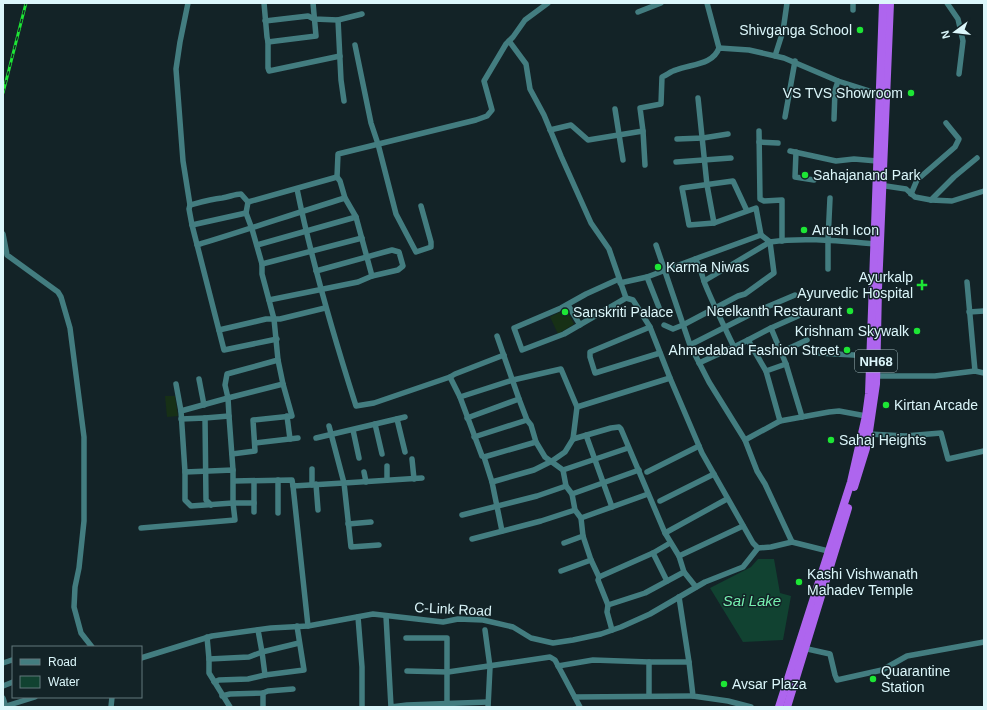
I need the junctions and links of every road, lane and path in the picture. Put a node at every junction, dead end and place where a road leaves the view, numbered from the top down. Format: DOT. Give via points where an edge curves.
graph roads {
  1 [pos="188,3"];
  2 [pos="264,3"];
  3 [pos="313,3"];
  4 [pos="536,3"];
  5 [pos="548,3"];
  6 [pos="661,3"];
  7 [pos="707,3"];
  8 [pos="787,3"];
  9 [pos="853,3"];
  10 [pos="883,3"];
  11 [pos="890,3"];
  12 [pos="947,3"];
  13 [pos="540,9"];
  14 [pos="853,10"];
  15 [pos="638,12"];
  16 [pos="362,14"];
  17 [pos="314,19"];
  18 [pos="338,20"];
  19 [pos="265,21"];
  20 [pos="509,41"];
  21 [pos="268,42"];
  22 [pos="355,45"];
  23 [pos="719,48"];
  24 [pos="340,56"];
  25 [pos="775,56"];
  26 [pos="795,61"];
  27 [pos="959,74"];
  28 [pos="838,81"];
  29 [pos="879,94"];
  30 [pos="698,98"];
  31 [pos="344,101"];
  32 [pos="615,109"];
  33 [pos="785,117"];
  34 [pos="834,119"];
  35 [pos="946,123"];
  36 [pos="550,130"];
  37 [pos="643,131"];
  38 [pos="759,131"];
  39 [pos="728,134"];
  40 [pos="619,135"];
  41 [pos="702,138"];
  42 [pos="676,139"];
  43 [pos="759,142"];
  44 [pos="778,143"];
  45 [pos="378,144"];
  46 [pos="790,151"];
  47 [pos="796,152"];
  48 [pos="731,158"];
  49 [pos="978,158"];
  50 [pos="623,160"];
  51 [pos="705,160"];
  52 [pos="877,161"];
  53 [pos="676,162"];
  54 [pos="645,165"];
  55 [pos="337,176"];
  56 [pos="814,180"];
  57 [pos="707,184"];
  58 [pos="879,185"];
  59 [pos="297,189"];
  60 [pos="984,191"];
  61 [pos="911,194"];
  62 [pos="345,198"];
  63 [pos="830,198"];
  64 [pos="931,200"];
  65 [pos="248,202"];
  66 [pos="190,206"];
  67 [pos="421,206"];
  68 [pos="301,211"];
  69 [pos="747,211"];
  70 [pos="246,213"];
  71 [pos="356,217"];
  72 [pos="714,223"];
  73 [pos="192,225"];
  74 [pos="252,229"];
  75 [pos="305,231"];
  76 [pos="3,234"];
  77 [pos="761,235"];
  78 [pos="362,238"];
  79 [pos="782,240"];
  80 [pos="828,240"];
  81 [pos="770,242"];
  82 [pos="874,244"];
  83 [pos="197,245"];
  84 [pos="257,245"];
  85 [pos="656,245"];
  86 [pos="311,252"];
  87 [pos="367,257"];
  88 [pos="694,259"];
  89 [pos="262,264"];
  90 [pos="828,269"];
  91 [pos="665,270"];
  92 [pos="316,271"];
  93 [pos="372,276"];
  94 [pos="647,277"];
  95 [pos="620,281"];
  96 [pos="704,281"];
  97 [pos="967,282"];
  98 [pos="321,289"];
  99 [pos="795,296"];
  100 [pos="626,298"];
  101 [pos="269,300"];
  102 [pos="568,305"];
  103 [pos="325,308"];
  104 [pos="715,308"];
  105 [pos="660,310"];
  106 [pos="984,311"];
  107 [pos="969,312"];
  108 [pos="798,316"];
  109 [pos="274,319"];
  110 [pos="580,325"];
  111 [pos="664,325"];
  112 [pos="683,325"];
  113 [pos="650,327"];
  114 [pos="724,327"];
  115 [pos="771,328"];
  116 [pos="219,330"];
  117 [pos="497,336"];
  118 [pos="277,339"];
  119 [pos="748,340"];
  120 [pos="807,340"];
  121 [pos="690,345"];
  122 [pos="734,347"];
  123 [pos="781,352"];
  124 [pos="660,353"];
  125 [pos="819,353"];
  126 [pos="504,355"];
  127 [pos="870,356"];
  128 [pos="278,360"];
  129 [pos="699,363"];
  130 [pos="786,364"];
  131 [pos="766,371"];
  132 [pos="975,371"];
  133 [pos="984,373"];
  134 [pos="876,376"];
  135 [pos="450,377"];
  136 [pos="670,378"];
  137 [pos="199,379"];
  138 [pos="513,380"];
  139 [pos="176,384"];
  140 [pos="283,384"];
  141 [pos="460,397"];
  142 [pos="228,398"];
  143 [pos="519,399"];
  144 [pos="204,405"];
  145 [pos="577,407"];
  146 [pos="181,411"];
  147 [pos="229,416"];
  148 [pos="287,416"];
  149 [pos="866,416"];
  150 [pos="405,417"];
  151 [pos="802,417"];
  152 [pos="205,418"];
  153 [pos="467,418"];
  154 [pos="181,419"];
  155 [pos="397,419"];
  156 [pos="527,420"];
  157 [pos="780,421"];
  158 [pos="375,424"];
  159 [pos="329,426"];
  160 [pos="353,430"];
  161 [pos="869,434"];
  162 [pos="331,435"];
  163 [pos="586,435"];
  164 [pos="474,436"];
  165 [pos="298,438"];
  166 [pos="316,438"];
  167 [pos="290,439"];
  168 [pos="573,439"];
  169 [pos="745,440"];
  170 [pos="536,442"];
  171 [pos="255,443"];
  172 [pos="699,446"];
  173 [pos="628,448"];
  174 [pos="984,451"];
  175 [pos="405,452"];
  176 [pos="232,454"];
  177 [pos="382,454"];
  178 [pos="484,457"];
  179 [pos="359,458"];
  180 [pos="412,459"];
  181 [pos="595,459"];
  182 [pos="552,461"];
  183 [pos="387,466"];
  184 [pos="312,469"];
  185 [pos="233,470"];
  186 [pos="563,470"];
  187 [pos="639,470"];
  188 [pos="206,471"];
  189 [pos="185,472"];
  190 [pos="364,472"];
  191 [pos="647,472"];
  192 [pos="714,474"];
  193 [pos="422,478"];
  194 [pos="414,479"];
  195 [pos="278,480"];
  196 [pos="387,480"];
  197 [pos="234,481"];
  198 [pos="254,481"];
  199 [pos="366,482"];
  200 [pos="492,482"];
  201 [pos="344,483"];
  202 [pos="603,483"];
  203 [pos="314,484"];
  204 [pos="293,486"];
  205 [pos="566,486"];
  206 [pos="572,494"];
  207 [pos="648,494"];
  208 [pos="727,499"];
  209 [pos="660,501"];
  210 [pos="233,502"];
  211 [pos="254,503"];
  212 [pos="211,505"];
  213 [pos="497,506"];
  214 [pos="612,507"];
  215 [pos="318,510"];
  216 [pos="575,510"];
  217 [pos="254,512"];
  218 [pos="278,513"];
  219 [pos="462,515"];
  220 [pos="581,518"];
  221 [pos="370,522"];
  222 [pos="348,524"];
  223 [pos="743,526"];
  224 [pos="141,528"];
  225 [pos="502,531"];
  226 [pos="665,533"];
  227 [pos="583,536"];
  228 [pos="472,539"];
  229 [pos="792,542"];
  230 [pos="564,543"];
  231 [pos="670,543"];
  232 [pos="379,545"];
  233 [pos="758,548"];
  234 [pos="831,552"];
  235 [pos="653,553"];
  236 [pos="679,556"];
  237 [pos="591,560"];
  238 [pos="561,571"];
  239 [pos="684,572"];
  240 [pos="599,577"];
  241 [pos="667,581"];
  242 [pos="696,587"];
  243 [pos="679,596"];
  244 [pos="608,605"];
  245 [pos="386,616"];
  246 [pos="358,618"];
  247 [pos="297,626"];
  248 [pos="308,626"];
  249 [pos="258,630"];
  250 [pos="485,630"];
  251 [pos="612,630"];
  252 [pos="207,637"];
  253 [pos="406,638"];
  254 [pos="984,642"];
  255 [pos="299,644"];
  256 [pos="91,646"];
  257 [pos="801,647"];
  258 [pos="262,652"];
  259 [pos="142,658"];
  260 [pos="209,659"];
  261 [pos="12,660"];
  262 [pos="649,662"];
  263 [pos="689,662"];
  264 [pos="3,663"];
  265 [pos="558,666"];
  266 [pos="490,667"];
  267 [pos="407,671"];
  268 [pos="448,672"];
  269 [pos="265,675"];
  270 [pos="214,682"];
  271 [pos="293,689"];
  272 [pos="264,692"];
  273 [pos="222,696"];
  274 [pos="649,696"];
  275 [pos="693,696"];
  276 [pos="575,697"];
  277 [pos="3,698"];
  278 [pos="32,698"];
  279 [pos="447,703"];
  280 [pos="488,704"];
  281 [pos="5,707"];
  282 [pos="230,707"];
  283 [pos="263,707"];
  284 [pos="362,707"];
  285 [pos="391,707"];
  286 [pos="580,707"];
  287 [pos="751,707"];
  288 [pos="779,707"];
  289 [pos="787,707"];
  1 -- 66 [label="street" via="176,69 183,161"];
  2 -- 19 [label="street"];
  3 -- 17 [label="street"];
  4 -- 13 [label="street"];
  5 -- 13 [label="street"];
  6 -- 15 [label="street"];
  7 -- 23 [label="street"];
  8 -- 25 [label="street" via="783,31"];
  9 -- 14 [label="street"];
  10 -- 29 [label="highway, NH68"];
  11 -- 58 [label="highway, NH68"];
  12 -- 27 [label="street" via="958,19 963,41"];
  13 -- 20 [label="street" via="524,20"];
  16 -- 18 [label="street"];
  17 -- 18 [label="street"];
  17 -- 19 [label="street" via="308,16"];
  17 -- 21 [label="street" via="316,36"];
  18 -- 24 [label="street"];
  19 -- 21 [label="street"];
  20 -- 36 [label="street" via="526,64 530,89"];
  20 -- 45 [label="street" via="484,81 492,110 487,116"];
  21 -- 24 [label="street" via="269,71"];
  22 -- 45 [label="street" via="368,112"];
  23 -- 25 [label="street" via="749,50"];
  23 -- 37 [label="street" via="717,55 708,61 674,70 662,77 661,104 640,108"];
  24 -- 31 [label="street"];
  25 -- 26 [label="street"];
  26 -- 28 [label="street"];
  26 -- 33 [label="street"];
  28 -- 29 [label="street"];
  28 -- 34 [label="street" via="835,90"];
  29 -- 52 [label="highway, NH68"];
  30 -- 41 [label="street"];
  32 -- 40 [label="street"];
  35 -- 61 [label="street" via="959,139 955,147 917,180"];
  36 -- 40 [label="street" via="571,125 588,140"];
  36 -- 95 [label="street" via="591,223 609,249"];
  37 -- 40 [label="street"];
  37 -- 54 [label="street"];
  38 -- 43 [label="street"];
  39 -- 41 [label="street"];
  40 -- 50 [label="street"];
  41 -- 42 [label="street"];
  41 -- 51 [label="street"];
  43 -- 44 [label="street"];
  43 -- 79 [label="street" via="760,199 782,200"];
  45 -- 55 [label="street" via="338,154"];
  45 -- 67 [label="street" via="396,214 416,252 431,247"];
  46 -- 47 [label="street"];
  47 -- 52 [label="street" via="836,161"];
  47 -- 56 [label="street" via="795,177"];
  48 -- 51 [label="street"];
  49 -- 64 [label="street"];
  51 -- 53 [label="street"];
  51 -- 57 [label="street"];
  52 -- 58 [label="highway, NH68"];
  55 -- 59 [label="street"];
  55 -- 62 [label="street"];
  57 -- 69 [label="street" via="733,181"];
  57 -- 72 [label="street"];
  57 -- 72 [label="street" via="682,188 689,225"];
  58 -- 61 [label="street" via="906,189"];
  58 -- 82 [label="highway, NH68"];
  58 -- 134 [label="highway, NH68"];
  59 -- 65 [label="street"];
  59 -- 68 [label="street"];
  60 -- 64 [label="street" via="952,201"];
  61 -- 64 [label="street"];
  62 -- 68 [label="street"];
  62 -- 71 [label="street"];
  63 -- 80 [label="street"];
  65 -- 66 [label="street" via="241,194"];
  65 -- 70 [label="street"];
  66 -- 73 [label="street"];
  68 -- 74 [label="street"];
  68 -- 75 [label="street"];
  69 -- 72 [label="street"];
  69 -- 77 [label="street" via="756,208"];
  70 -- 73 [label="street"];
  70 -- 74 [label="street"];
  71 -- 75 [label="street"];
  71 -- 78 [label="street"];
  73 -- 83 [label="street"];
  74 -- 83 [label="street"];
  74 -- 84 [label="street"];
  75 -- 84 [label="street"];
  75 -- 86 [label="street"];
  76 -- 256 [label="street" via="7,254 59,293 70,328 84,437 84,521 74,607 81,633"];
  77 -- 81 [label="street"];
  77 -- 88 [label="street"];
  78 -- 86 [label="street"];
  78 -- 87 [label="street"];
  79 -- 80 [label="street"];
  79 -- 81 [label="street"];
  80 -- 82 [label="street"];
  80 -- 90 [label="street"];
  81 -- 96 [label="street"];
  81 -- 104 [label="street" via="774,272 746,294"];
  82 -- 127 [label="highway, NH68"];
  83 -- 116 [label="street"];
  84 -- 89 [label="street"];
  85 -- 91 [label="street"];
  86 -- 89 [label="street"];
  86 -- 92 [label="street"];
  87 -- 92 [label="street"];
  87 -- 93 [label="street"];
  87 -- 93 [label="street" via="397,250 403,262 403,266 398,270"];
  88 -- 91 [label="street"];
  88 -- 96 [label="street"];
  89 -- 101 [label="street"];
  91 -- 94 [label="street"];
  91 -- 112 [label="street"];
  92 -- 98 [label="street"];
  93 -- 98 [label="street" via="358,282"];
  94 -- 95 [label="street"];
  94 -- 105 [label="street"];
  95 -- 100 [label="street"];
  95 -- 102 [label="street" via="586,294"];
  96 -- 104 [label="street"];
  97 -- 107 [label="street"];
  98 -- 101 [label="street"];
  98 -- 103 [label="street"];
  99 -- 114 [label="street"];
  100 -- 110 [label="street"];
  100 -- 113 [label="street" via="633,300"];
  101 -- 109 [label="street"];
  102 -- 110 [label="street"];
  102 -- 110 [label="street" via="514,328 522,350"];
  103 -- 109 [label="street"];
  103 -- 135 [label="street" via="356,406 374,403"];
  104 -- 112 [label="street"];
  104 -- 114 [label="street"];
  106 -- 107 [label="street"];
  107 -- 132 [label="street"];
  108 -- 115 [label="street"];
  109 -- 116 [label="street"];
  109 -- 118 [label="street"];
  111 -- 112 [label="street" via="673,329"];
  112 -- 121 [label="street"];
  113 -- 124 [label="street"];
  113 -- 124 [label="street" via="590,352 595,373"];
  114 -- 121 [label="street"];
  114 -- 122 [label="street"];
  115 -- 119 [label="street"];
  115 -- 123 [label="street"];
  116 -- 118 [label="street" via="224,350"];
  117 -- 126 [label="street"];
  118 -- 128 [label="street"];
  119 -- 122 [label="street"];
  119 -- 131 [label="street"];
  120 -- 123 [label="street"];
  121 -- 129 [label="street"];
  122 -- 129 [label="street"];
  123 -- 130 [label="street"];
  124 -- 136 [label="street"];
  125 -- 127 [label="street"];
  126 -- 135 [label="street"];
  126 -- 138 [label="street"];
  127 -- 149 [label="highway, NH68"];
  128 -- 140 [label="street"];
  128 -- 142 [label="street" via="227,374 225,385"];
  129 -- 169 [label="street"];
  130 -- 131 [label="street"];
  130 -- 151 [label="street"];
  131 -- 157 [label="street"];
  132 -- 133 [label="street"];
  132 -- 134 [label="street" via="935,376"];
  134 -- 161 [label="highway, NH68"];
  135 -- 141 [label="street"];
  136 -- 145 [label="street"];
  136 -- 172 [label="street"];
  137 -- 144 [label="street"];
  138 -- 141 [label="street"];
  138 -- 143 [label="street"];
  138 -- 145 [label="street" via="561,369"];
  139 -- 146 [label="street"];
  140 -- 142 [label="street"];
  140 -- 148 [label="street" via="292,416"];
  141 -- 153 [label="street"];
  142 -- 144 [label="street"];
  142 -- 147 [label="street"];
  143 -- 153 [label="street"];
  143 -- 156 [label="street"];
  144 -- 146 [label="street"];
  145 -- 168 [label="street"];
  146 -- 154 [label="street"];
  147 -- 152 [label="street"];
  147 -- 176 [label="street"];
  148 -- 167 [label="street"];
  148 -- 171 [label="street" via="253,420"];
  149 -- 151 [label="street" via="839,411"];
  149 -- 234 [label="highway, NH68"];
  150 -- 155 [label="street"];
  151 -- 157 [label="street"];
  152 -- 154 [label="street"];
  152 -- 188 [label="street"];
  153 -- 164 [label="street"];
  154 -- 189 [label="street"];
  155 -- 158 [label="street"];
  155 -- 175 [label="street"];
  156 -- 164 [label="street"];
  156 -- 170 [label="street"];
  157 -- 169 [label="street"];
  158 -- 160 [label="street"];
  158 -- 177 [label="street"];
  159 -- 162 [label="street"];
  160 -- 162 [label="street"];
  160 -- 179 [label="street"];
  161 -- 174 [label="street" via="905,436 941,433 948,459"];
  161 -- 234 [label="highway, NH68"];
  162 -- 166 [label="street"];
  162 -- 201 [label="street"];
  163 -- 168 [label="street"];
  163 -- 173 [label="street" via="619,427"];
  163 -- 181 [label="street"];
  164 -- 178 [label="street"];
  165 -- 167 [label="street"];
  167 -- 171 [label="street"];
  168 -- 182 [label="street" via="565,452"];
  169 -- 229 [label="street" via="757,471"];
  170 -- 178 [label="street"];
  170 -- 182 [label="street" via="545,457"];
  171 -- 176 [label="street" via="256,451"];
  172 -- 191 [label="street"];
  172 -- 192 [label="street"];
  173 -- 181 [label="street"];
  173 -- 187 [label="street"];
  176 -- 185 [label="street"];
  178 -- 200 [label="street"];
  180 -- 194 [label="street"];
  181 -- 186 [label="street"];
  181 -- 202 [label="street"];
  182 -- 186 [label="street"];
  182 -- 200 [label="street" via="534,470"];
  183 -- 196 [label="street"];
  184 -- 203 [label="street"];
  185 -- 188 [label="street"];
  185 -- 197 [label="street"];
  186 -- 205 [label="street"];
  187 -- 202 [label="street"];
  187 -- 207 [label="street"];
  188 -- 189 [label="street"];
  188 -- 212 [label="street" via="206,500"];
  189 -- 212 [label="street" via="185,500 191,506"];
  190 -- 199 [label="street"];
  192 -- 208 [label="street"];
  192 -- 209 [label="street"];
  193 -- 194 [label="street"];
  194 -- 196 [label="street"];
  195 -- 198 [label="street"];
  195 -- 204 [label="street" via="292,480"];
  195 -- 218 [label="street"];
  196 -- 199 [label="street"];
  197 -- 198 [label="street"];
  197 -- 210 [label="street"];
  198 -- 211 [label="street"];
  199 -- 201 [label="street"];
  200 -- 213 [label="street"];
  201 -- 203 [label="street"];
  201 -- 222 [label="street"];
  202 -- 206 [label="street"];
  202 -- 214 [label="street"];
  203 -- 204 [label="street"];
  203 -- 215 [label="street"];
  204 -- 248 [label="street"];
  205 -- 206 [label="street"];
  205 -- 213 [label="street"];
  206 -- 216 [label="street"];
  207 -- 214 [label="street"];
  207 -- 226 [label="street"];
  208 -- 223 [label="street"];
  208 -- 226 [label="street"];
  210 -- 211 [label="street"];
  210 -- 212 [label="street"];
  210 -- 224 [label="street" via="235,520"];
  211 -- 217 [label="street"];
  213 -- 219 [label="street"];
  213 -- 225 [label="street"];
  214 -- 220 [label="street"];
  216 -- 220 [label="street"];
  216 -- 225 [label="street"];
  220 -- 227 [label="street"];
  221 -- 222 [label="street"];
  222 -- 232 [label="street" via="350,547"];
  223 -- 233 [label="street"];
  223 -- 236 [label="street"];
  225 -- 228 [label="street"];
  226 -- 231 [label="street"];
  227 -- 230 [label="street"];
  227 -- 237 [label="street"];
  229 -- 233 [label="street"];
  229 -- 234 [label="street"];
  231 -- 235 [label="street"];
  231 -- 236 [label="street"];
  233 -- 242 [label="street, C-Link Road" via="743,567"];
  234 -- 257 [label="highway, NH68"];
  235 -- 240 [label="street"];
  235 -- 241 [label="street"];
  236 -- 239 [label="street"];
  237 -- 238 [label="street"];
  237 -- 240 [label="street"];
  239 -- 241 [label="street"];
  239 -- 242 [label="street"];
  240 -- 244 [label="street"];
  241 -- 244 [label="street"];
  242 -- 243 [label="street, C-Link Road"];
  243 -- 251 [label="street, C-Link Road" via="650,614"];
  243 -- 263 [label="street"];
  244 -- 251 [label="street" via="607,612"];
  245 -- 246 [label="street, C-Link Road" via="373,614"];
  245 -- 251 [label="street, C-Link Road" via="443,622 458,619 482,620 513,627 531,638 553,643"];
  245 -- 285 [label="street"];
  246 -- 248 [label="street, C-Link Road"];
  246 -- 284 [label="street"];
  247 -- 248 [label="street, C-Link Road"];
  247 -- 249 [label="street, C-Link Road"];
  247 -- 255 [label="street"];
  249 -- 252 [label="street, C-Link Road"];
  249 -- 258 [label="street"];
  250 -- 266 [label="street"];
  252 -- 259 [label="street, C-Link Road"];
  252 -- 260 [label="street"];
  253 -- 268 [label="street" via="447,638"];
  254 -- 257 [label="street" via="907,656 882,670 837,680 830,654"];
  255 -- 258 [label="street"];
  255 -- 269 [label="street" via="304,670"];
  257 -- 288 [label="highway, NH68"];
  257 -- 289 [label="highway, NH68"];
  258 -- 260 [label="street" via="249,657"];
  258 -- 269 [label="street"];
  260 -- 270 [label="street" via="209,673"];
  261 -- 264 [label="street"];
  262 -- 263 [label="street"];
  262 -- 265 [label="street" via="593,660"];
  262 -- 274 [label="street"];
  263 -- 275 [label="street"];
  265 -- 266 [label="street" via="550,657"];
  265 -- 276 [label="street"];
  266 -- 268 [label="street"];
  266 -- 280 [label="street"];
  267 -- 268 [label="street"];
  268 -- 279 [label="street"];
  269 -- 270 [label="street"];
  270 -- 273 [label="street"];
  271 -- 272 [label="street"];
  272 -- 273 [label="street"];
  272 -- 283 [label="street"];
  273 -- 282 [label="street"];
  274 -- 275 [label="street"];
  274 -- 276 [label="street"];
  275 -- 287 [label="street"];
  276 -- 286 [label="street"];
  277 -- 281 [label="street"];
  278 -- 281 [label="street"];
  279 -- 280 [label="street"];
  279 -- 285 [label="street"];
}
